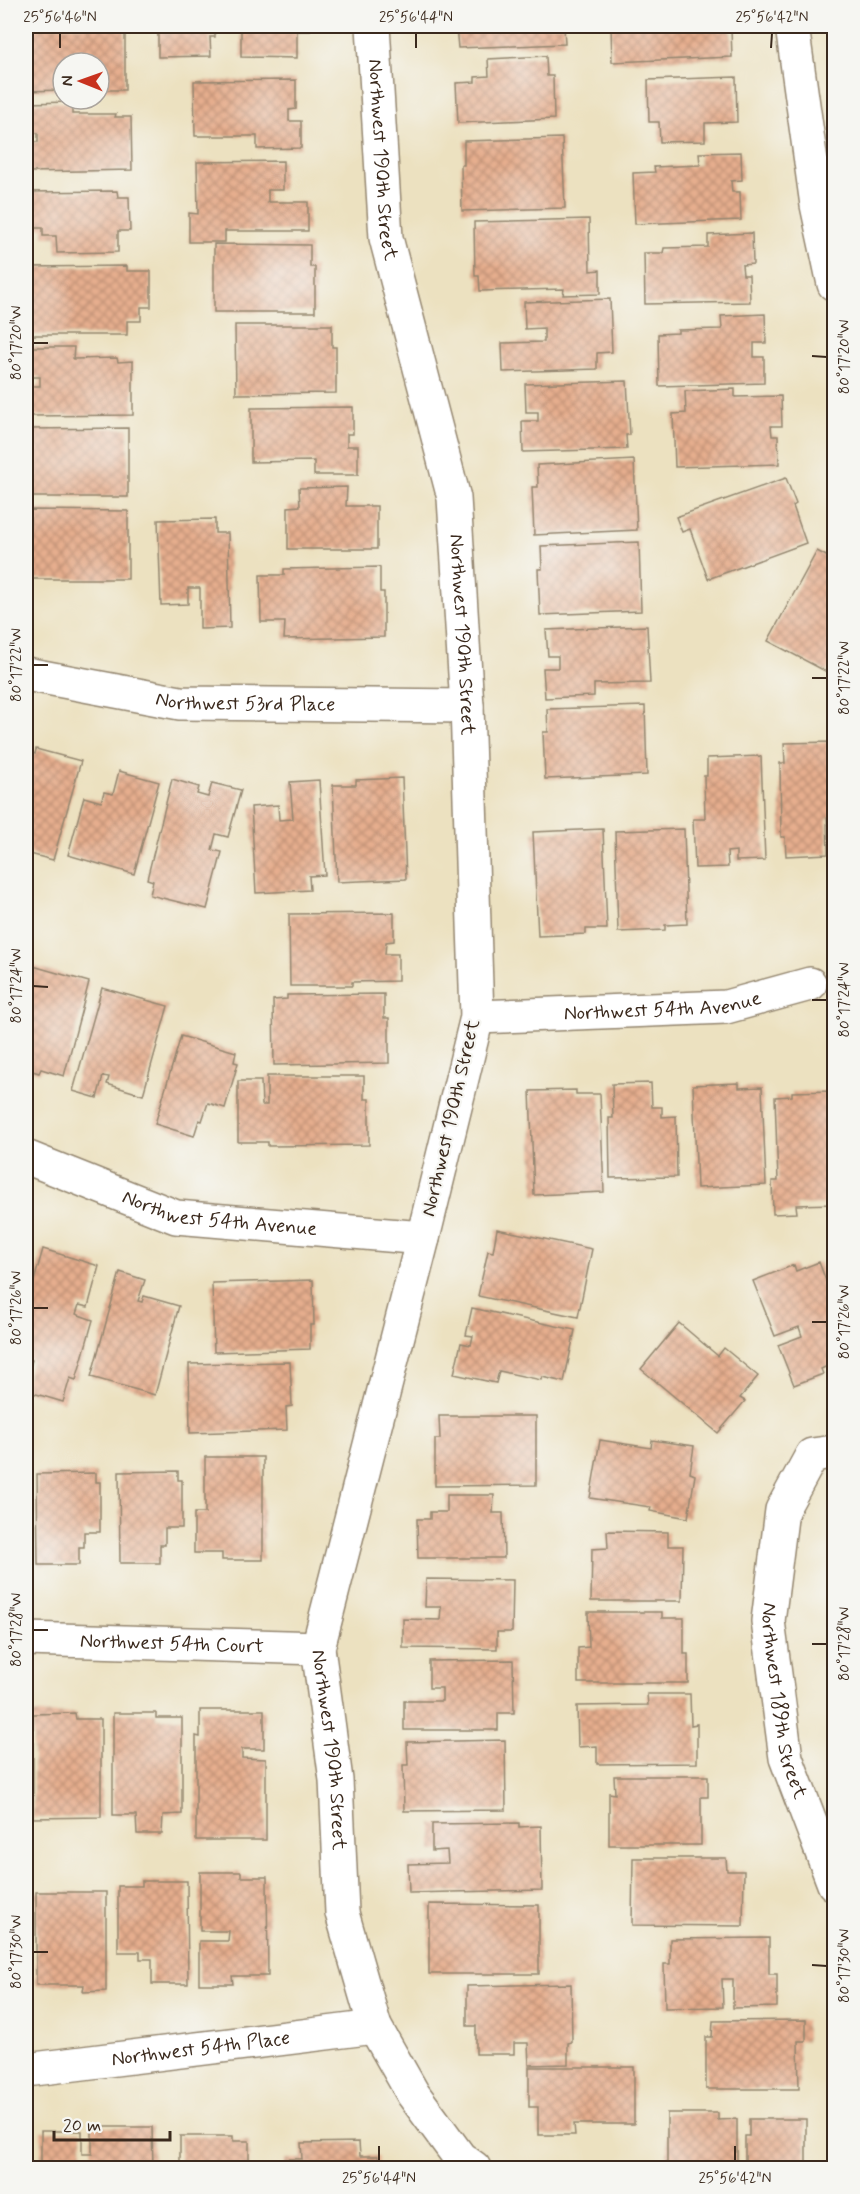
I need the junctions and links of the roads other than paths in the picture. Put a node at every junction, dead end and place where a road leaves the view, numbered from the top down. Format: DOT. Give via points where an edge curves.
graph roads {
  1 [pos="373,26"];
  2 [pos="792,26"];
  3 [pos="834,284"];
  4 [pos="26,674"];
  5 [pos="466,706"];
  6 [pos="810,984"];
  7 [pos="477,1017"];
  8 [pos="26,1157"];
  9 [pos="423,1238"];
  10 [pos="834,1452"];
  11 [pos="26,1639"];
  12 [pos="318,1648"];
  13 [pos="833,1879"];
  14 [pos="375,2027"];
  15 [pos="26,2070"];
  16 [pos="474,2169"];
  1 -- 5 [label="street, Northwest 190th Street" via="386,238 454,498"];
  2 -- 3 [label="street" via="817,205"];
  4 -- 5 [label="street, Northwest 53rd Place" via="180,703"];
  5 -- 7 [label="street, Northwest 190th Street"];
  6 -- 7 [label="street, Northwest 54th Avenue" via="726,1006"];
  7 -- 9 [label="street, Northwest 190th Street"];
  8 -- 9 [label="street, Northwest 54th Avenue" via="176,1217"];
  9 -- 12 [label="street, Northwest 190th Street"];
  10 -- 13 [label="street, Northwest 189th Street" via="812,1455 783,1510 768,1621 786,1758"];
  11 -- 12 [label="street, Northwest 54th Court"];
  12 -- 14 [label="street, Northwest 190th Street" via="336,1780 342,1913"];
  14 -- 15 [label="street, Northwest 54th Place"];
  14 -- 16 [label="street, Northwest 190th Street" via="413,2094 460,2158"];
}
